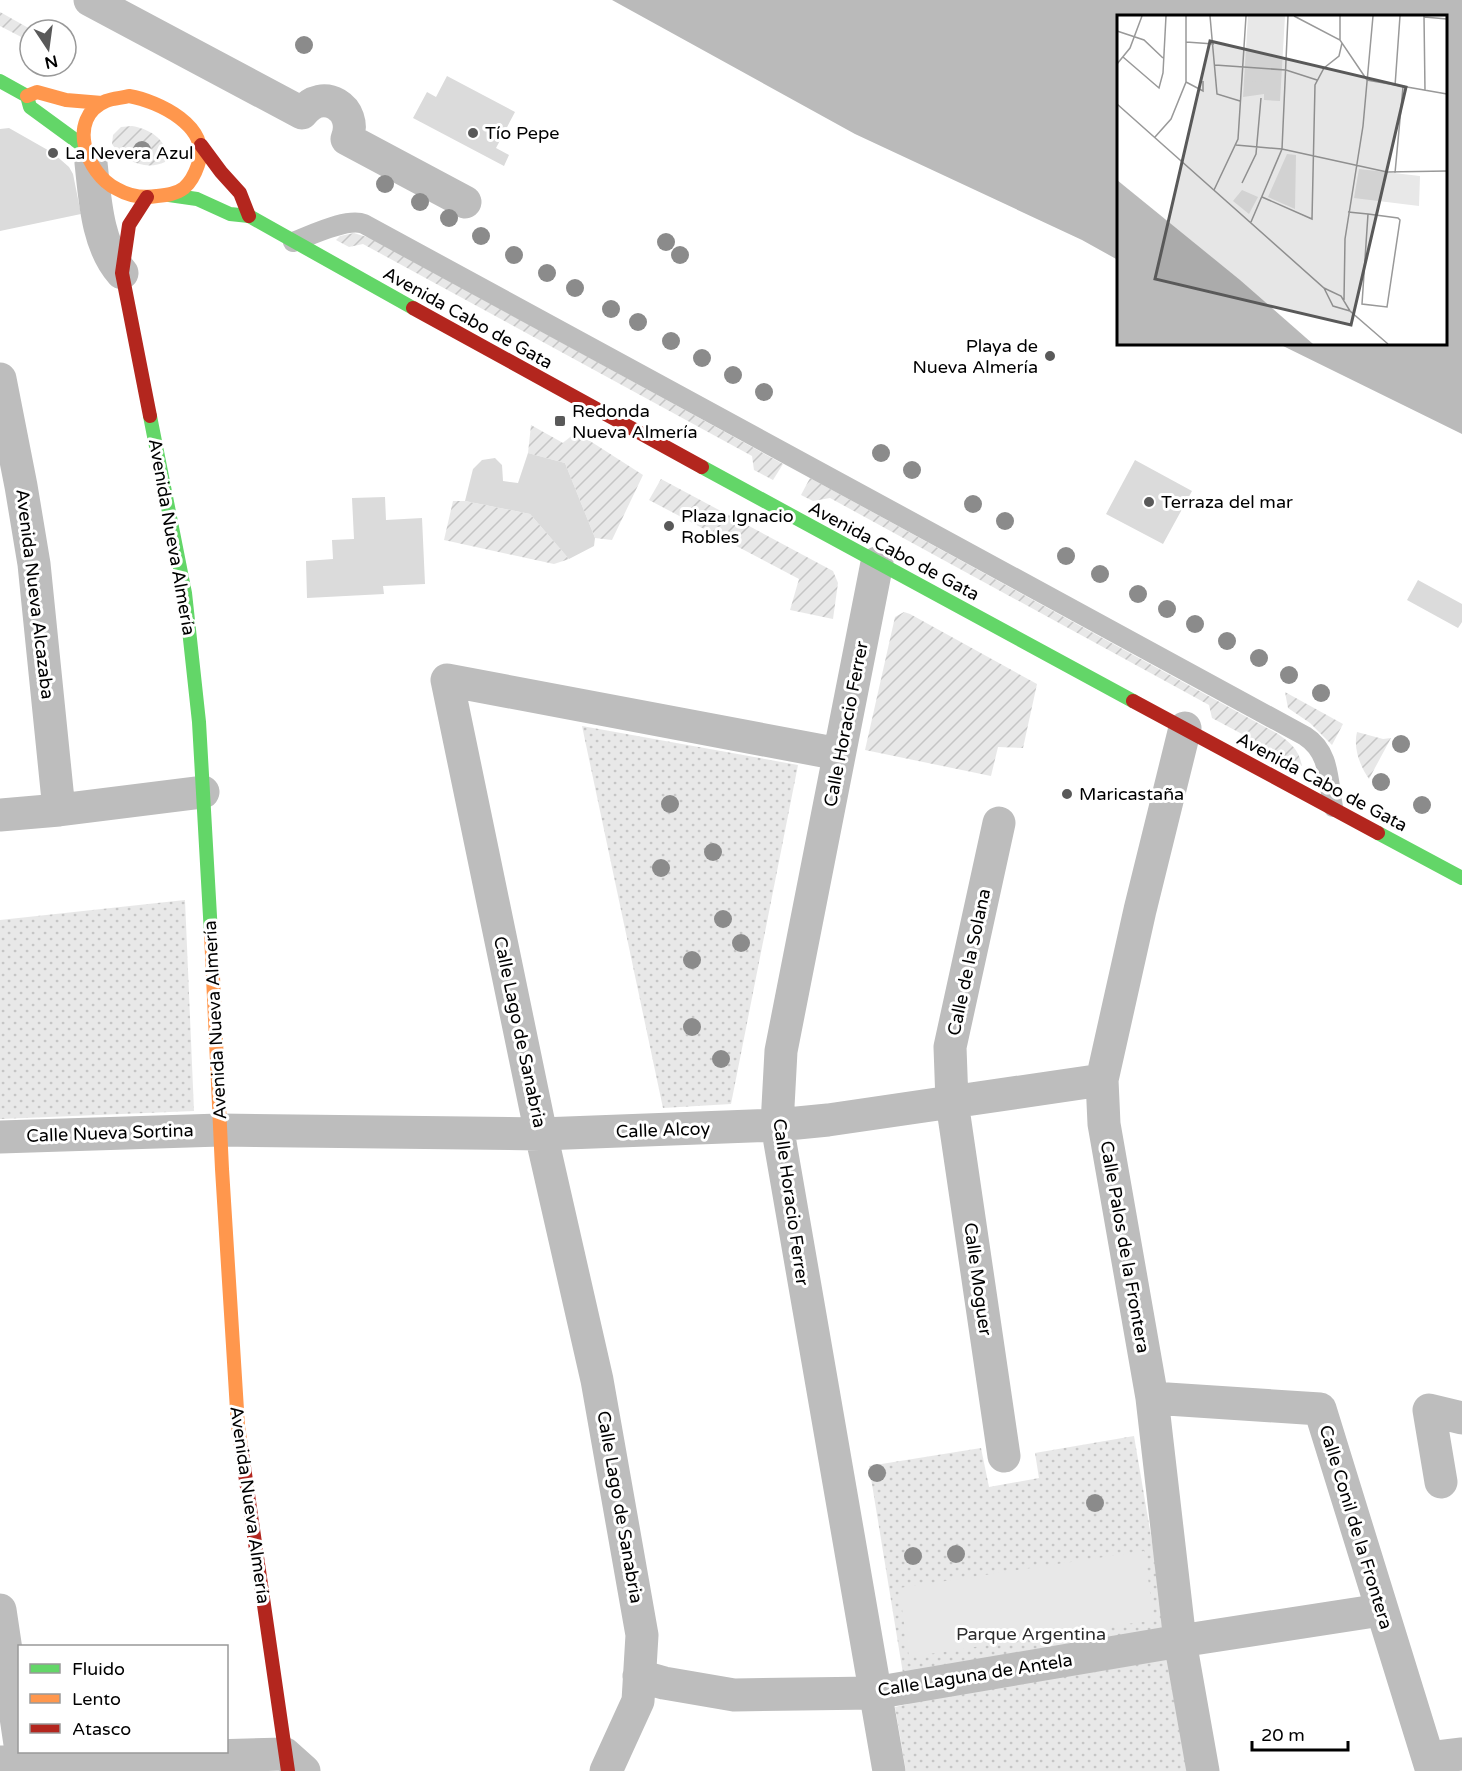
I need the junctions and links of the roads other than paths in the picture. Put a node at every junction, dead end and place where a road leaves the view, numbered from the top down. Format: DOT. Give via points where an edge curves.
graph roads {
  1 [pos="90,0"];
  2 [pos="0,81"];
  3 [pos="27,96"];
  4 [pos="102,103"];
  5 [pos="201,145"];
  6 [pos="87,154"];
  7 [pos="169,195"];
  8 [pos="147,196"];
  9 [pos="465,202"];
  10 [pos="249,216"];
  11 [pos="293,242"];
  12 [pos="122,273"];
  13 [pos="0,379"];
  14 [pos="877,563"];
  15 [pos="1185,728"];
  16 [pos="839,754"];
  17 [pos="203,792"];
  18 [pos="1333,807"];
  19 [pos="59,810"];
  20 [pos="0,815"];
  21 [pos="999,823"];
  22 [pos="1462,878"];
  23 [pos="1102,1080"];
  24 [pos="952,1102"];
  25 [pos="777,1125"];
  26 [pos="220,1130"];
  27 [pos="541,1134"];
  28 [pos="0,1137"];
  29 [pos="1152,1398"];
  30 [pos="1462,1418"];
  31 [pos="1004,1456"];
  32 [pos="1441,1482"];
  33 [pos="0,1610"];
  34 [pos="1381,1611"];
  35 [pos="1180,1641"];
  36 [pos="639,1676"];
  37 [pos="874,1693"];
  38 [pos="1462,1754"];
  39 [pos="16,1755"];
  40 [pos="77,1765"];
  41 [pos="1431,1765"];
  42 [pos="292,1766"];
  43 [pos="606,1771"];
  44 [pos="889,1771"];
  45 [pos="1203,1771"];
  1 -- 9 [label="street" via="302,113 316,102 335,103 349,120 347,139"];
  2 -- 3 [label="main road"];
  3 -- 4 [label="main road" via="38,92 66,100"];
  3 -- 6 [label="main road" via="30,107"];
  4 -- 5 [label="main road" via="129,96 161,104 183,120"];
  4 -- 6 [label="main road" via="87,120 81,136"];
  5 -- 7 [label="main road" via="192,180"];
  5 -- 10 [label="main road" via="240,192"];
  6 -- 8 [label="main road" via="105,182 136,196"];
  6 -- 12 [label="street, Avenida Nueva Almería" via="106,246 111,261"];
  7 -- 8 [label="main road"];
  7 -- 10 [label="main road, Avenida Cabo de Gata" via="197,199 230,214"];
  8 -- 12 [label="main road, Avenida Nueva Almería" via="129,228"];
  10 -- 11 [label="main road, Avenida Cabo de Gata"];
  11 -- 14 [label="main road, Avenida Cabo de Gata"];
  11 -- 18 [label="lane" via="358,222 738,428 1313,742 1324,757"];
  12 -- 17 [label="main road, Avenida Nueva Almería" via="185,593"];
  13 -- 19 [label="street, Avenida Nueva Alcazaba" via="34,564"];
  14 -- 15 [label="main road, Avenida Cabo de Gata"];
  14 -- 16 [label="street, Calle Horacio Ferrer"];
  15 -- 18 [label="main road, Avenida Cabo de Gata"];
  15 -- 23 [label="street, Calle Palos de la Frontera"];
  16 -- 25 [label="street, Calle Horacio Ferrer" via="781,1051"];
  16 -- 27 [label="street, Calle Lago de Sanabria" via="447,680"];
  17 -- 19 [label="street"];
  17 -- 26 [label="main road, Avenida Nueva Almería"];
  18 -- 22 [label="main road, Avenida Cabo de Gata"];
  19 -- 20 [label="street"];
  21 -- 24 [label="street, Calle de la Solana" via="950,1047"];
  23 -- 24 [label="street, Calle Alcoy"];
  23 -- 29 [label="street, Calle Palos de la Frontera" via="1104,1124"];
  24 -- 25 [label="street, Calle Alcoy"];
  24 -- 31 [label="street, Calle Moguer"];
  25 -- 27 [label="street, Calle Alcoy"];
  25 -- 37 [label="street, Calle Horacio Ferrer"];
  26 -- 27 [label="street, Calle Alcoy"];
  26 -- 28 [label="street, Calle Nueva Sortina"];
  26 -- 42 [label="main road, Avenida Nueva Almería" via="238,1426"];
  27 -- 36 [label="street, Calle Lago de Sanabria" via="597,1380 625,1529 642,1635"];
  29 -- 34 [label="street, Calle Conil de la Frontera" via="1320,1409"];
  29 -- 35 [label="street, Calle Palos de la Frontera"];
  30 -- 32 [label="street" via="1429,1410"];
  33 -- 39 [label="street"];
  34 -- 35 [label="street, Calle Laguna de Antela"];
  34 -- 41 [label="street, Calle Conil de la Frontera"];
  35 -- 37 [label="street, Calle Laguna de Antela"];
  35 -- 45 [label="street, Calle Palos de la Frontera"];
  36 -- 37 [label="street, Calle Laguna de Antela" via="734,1695"];
  36 -- 43 [label="street, Calle Lago de Sanabria" via="638,1701"];
  37 -- 44 [label="street, Calle Horacio Ferrer"];
  38 -- 41 [label="street"];
  39 -- 40 [label="street"];
  40 -- 42 [label="street"];
}
